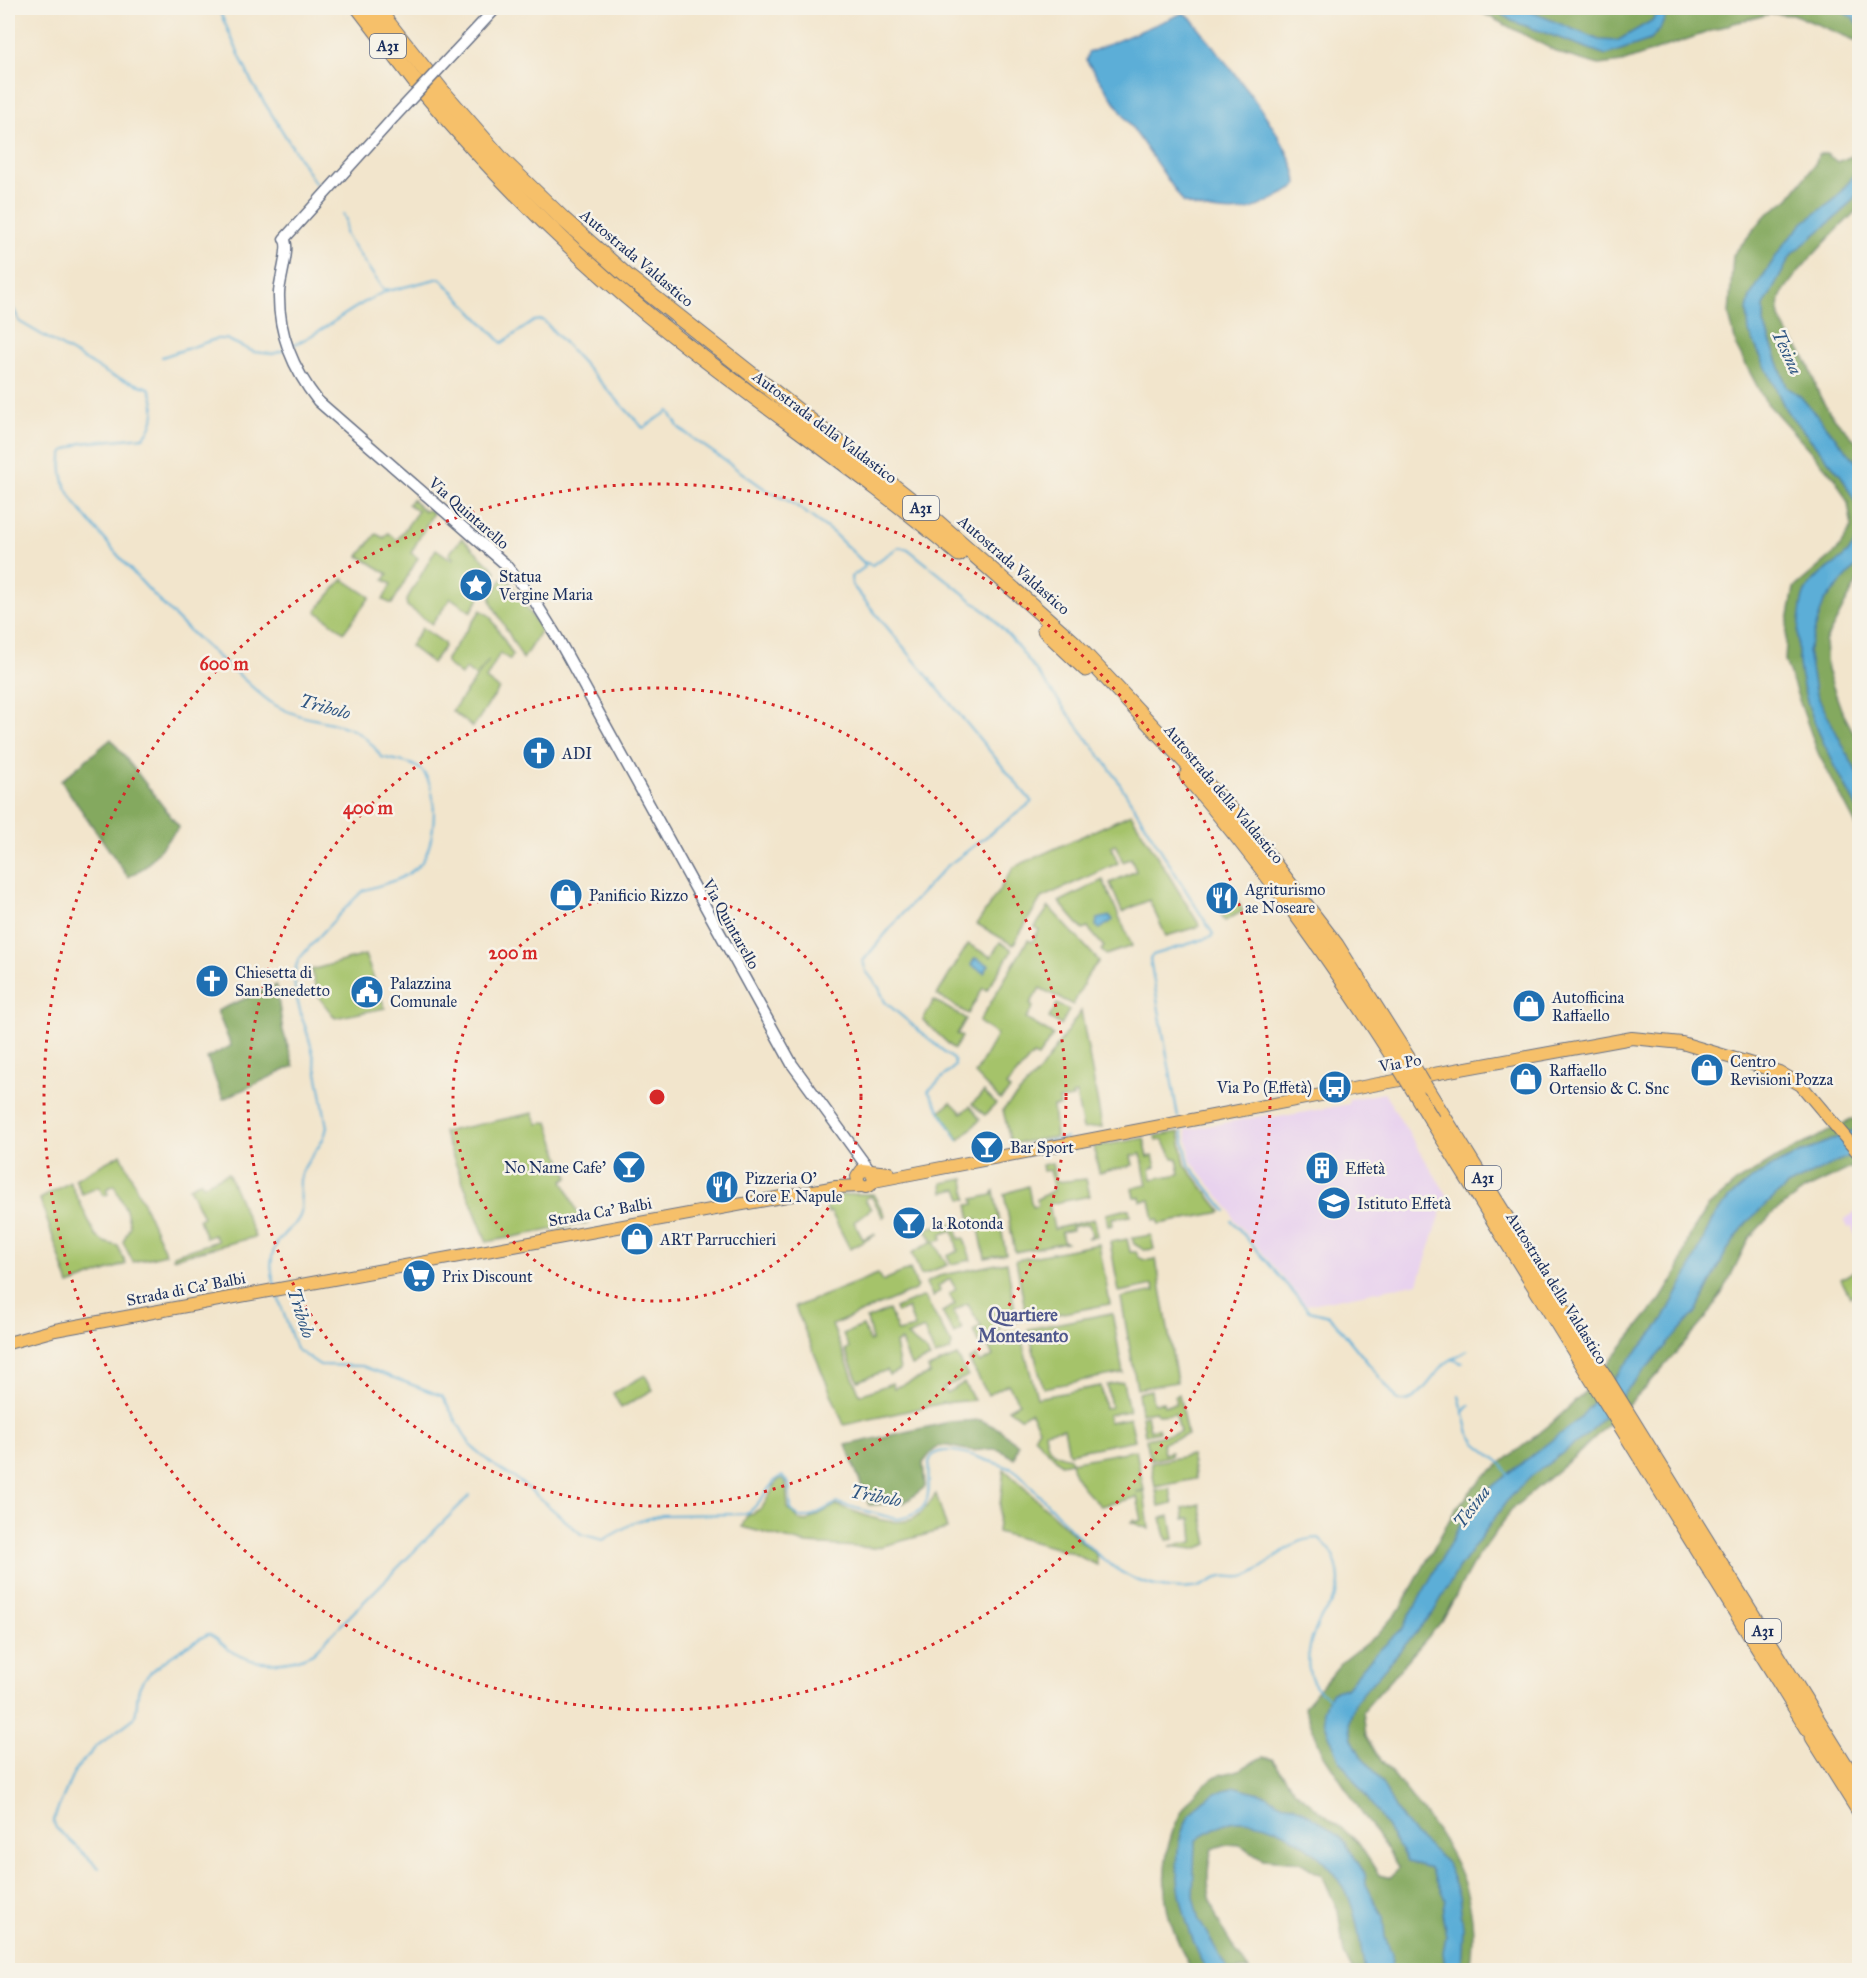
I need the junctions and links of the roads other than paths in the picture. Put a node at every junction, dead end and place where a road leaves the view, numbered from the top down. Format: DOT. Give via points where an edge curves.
graph roads {
  1 [pos="359,8"];
  2 [pos="376,8"];
  3 [pos="496,8"];
  4 [pos="1404,1063"];
  5 [pos="1860,1155"];
  6 [pos="866,1176"];
  7 [pos="371,1271"];
  8 [pos="1535,1274"];
  9 [pos="8,1343"];
  10 [pos="1860,1789"];
  11 [pos="1860,1812"];
  1 -- 4 [label="highway, Autostrada della Valdastico / A31" via="421,89 520,199 599,273 691,349 951,546 1084,667 1165,751 1253,856"];
  2 -- 4 [label="highway, Autostrada Valdastico / A31" via="503,161 563,219 628,277 926,512 1073,642 1241,821 1335,945"];
  3 -- 6 [label="street, Via Quintarello, bridge" via="284,239 287,248 279,301 288,351 304,384 318,401 499,558 534,600 792,1064 856,1152"];
  4 -- 8 [label="highway, Autostrada della Valdastico / A31, bridge" via="1432,1120"];
  4 -- 8 [label="highway, Autostrada della Valdastico / A31, bridge" via="1423,1084"];
  5 -- 6 [label="main road, Via Po" via="1804,1090 1768,1067 1682,1043 1616,1040 911,1173"];
  6 -- 7 [label="main road, Strada Ca' Balbi" via="836,1186"];
  7 -- 9 [label="main road, Strada di Ca' Balbi" via="55,1330"];
  8 -- 10 [label="highway, Autostrada della Valdastico / A31" via="1666,1473"];
  8 -- 11 [label="highway, Autostrada della Valdastico / A31" via="1641,1459"];
}
